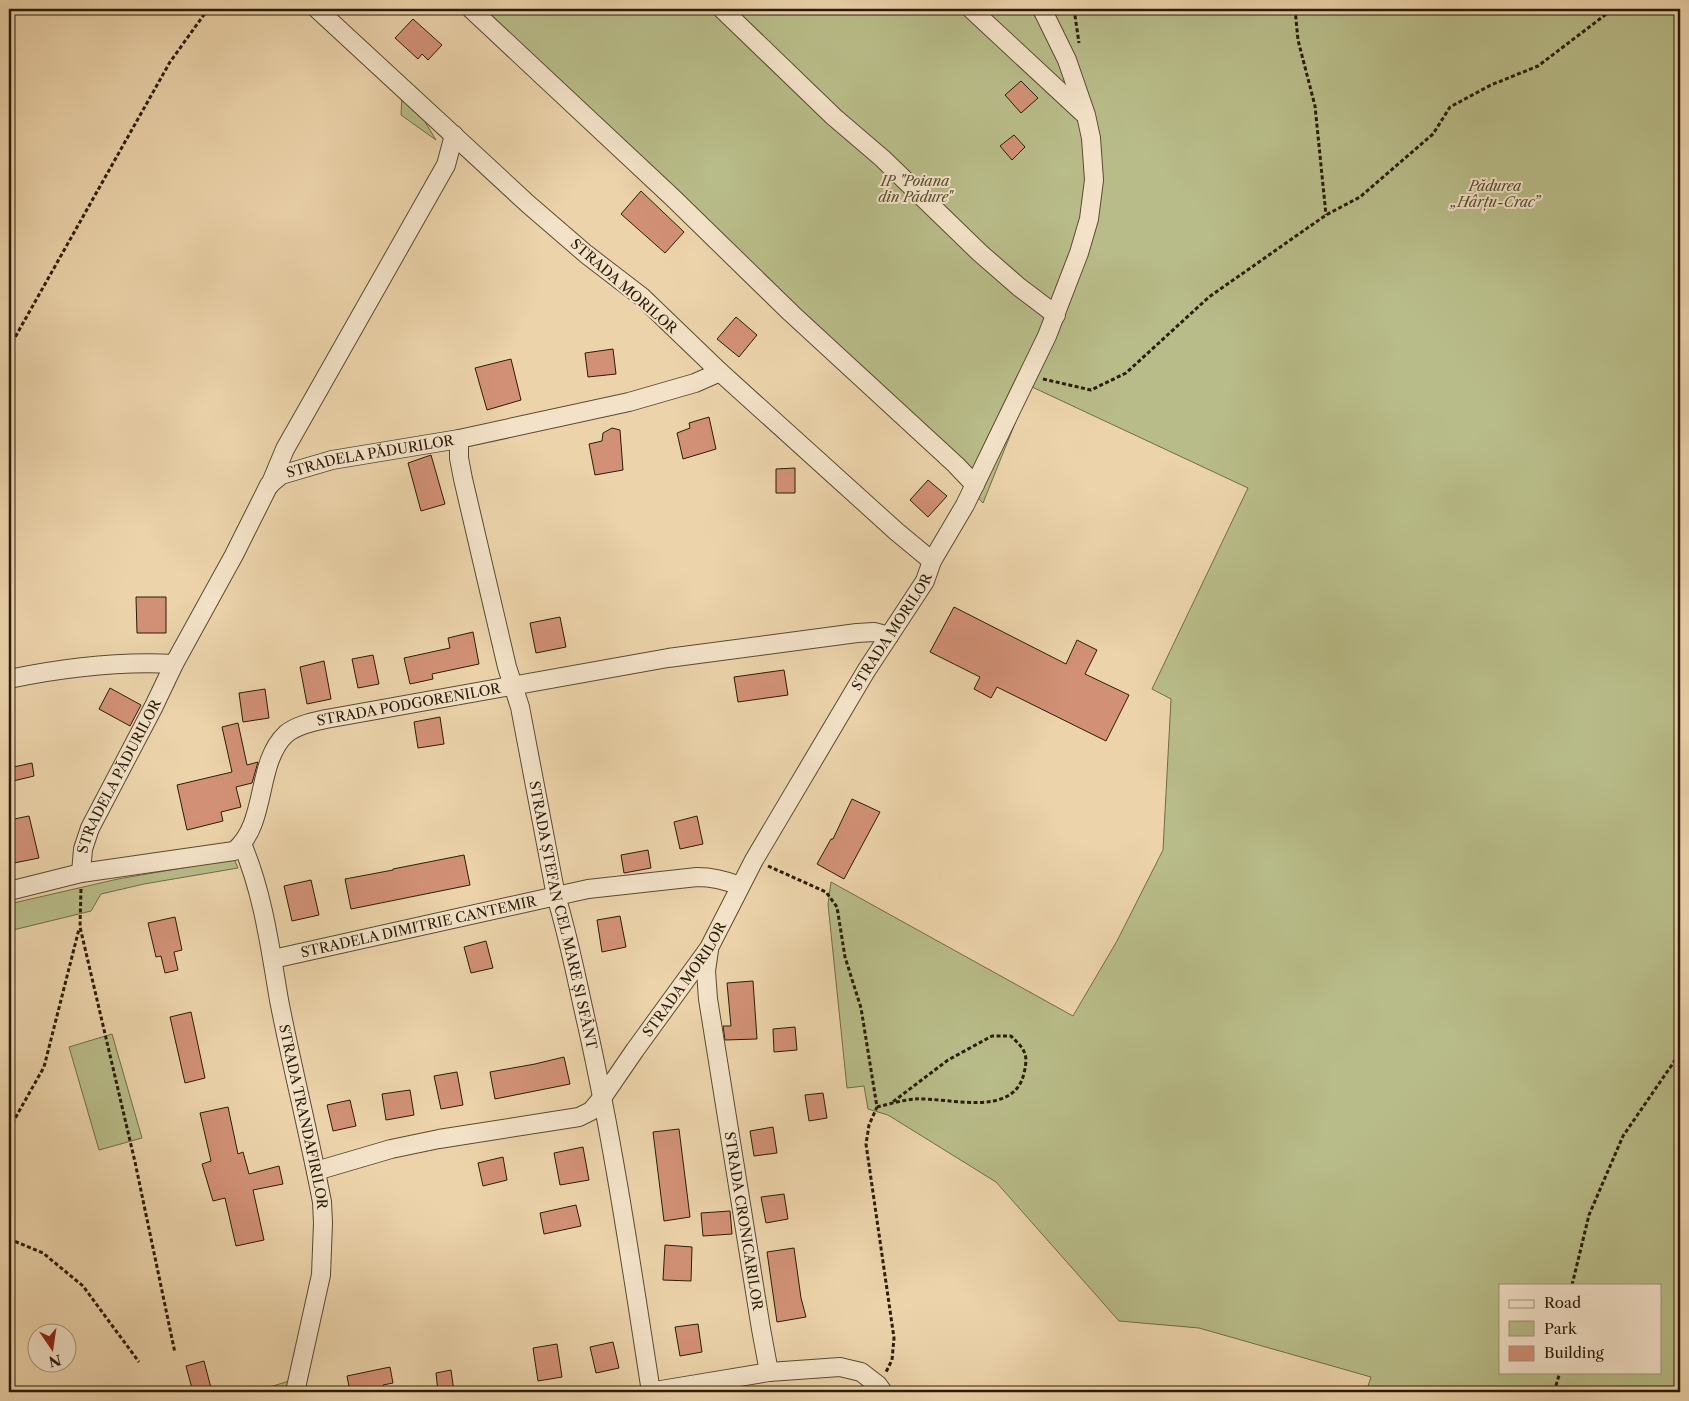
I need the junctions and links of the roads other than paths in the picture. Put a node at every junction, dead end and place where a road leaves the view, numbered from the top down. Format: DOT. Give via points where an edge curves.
graph roads {
  1 [pos="317,9"];
  2 [pos="471,9"];
  3 [pos="722,9"];
  4 [pos="971,9"];
  5 [pos="1042,9"];
  6 [pos="1086,115"];
  7 [pos="454,135"];
  8 [pos="1056,315"];
  9 [pos="720,372"];
  10 [pos="459,439"];
  11 [pos="269,485"];
  12 [pos="975,485"];
  13 [pos="932,561"];
  14 [pos="889,636"];
  15 [pos="174,664"];
  16 [pos="9,679"];
  17 [pos="513,685"];
  18 [pos="242,844"];
  19 [pos="81,873"];
  20 [pos="740,886"];
  21 [pos="9,891"];
  22 [pos="556,896"];
  23 [pos="709,948"];
  24 [pos="273,959"];
  25 [pos="602,1098"];
  26 [pos="316,1171"];
  27 [pos="769,1372"];
  28 [pos="880,1389"];
  29 [pos="295,1392"];
  30 [pos="650,1392"];
  1 -- 7 [label="street, STRADA MORILOR"];
  2 -- 12 [label="street"];
  3 -- 8 [label="street" via="980,252"];
  4 -- 6 [label="street"];
  5 -- 6 [label="street" via="1067,60"];
  6 -- 8 [label="street" via="1094,180 1090,210 1079,253"];
  7 -- 9 [label="street, STRADA MORILOR" via="528,204 642,298"];
  7 -- 11 [label="street" via="446,165 285,449"];
  8 -- 12 [label="street"];
  9 -- 10 [label="street, STRADELA PĂDURILOR" via="695,383 630,402"];
  9 -- 13 [label="street, STRADA MORILOR"];
  10 -- 11 [label="street, STRADELA PĂDURILOR" via="332,460 281,475"];
  10 -- 17 [label="street, STRADA ȘTEFAN CEL MARE ȘI SFÂNT" via="463,479"];
  11 -- 15 [label="street, STRADELA PĂDURILOR"];
  12 -- 13 [label="street"];
  13 -- 14 [label="street, STRADA MORILOR" via="924,581"];
  14 -- 17 [label="street, STRADA PODGORENILOR" via="874,632 832,636 668,658"];
  14 -- 20 [label="street, STRADA MORILOR"];
  15 -- 16 [label="street" via="128,663"];
  15 -- 19 [label="street, STRADELA PĂDURILOR" via="90,828 83,849"];
  17 -- 18 [label="street, STRADA PODGORENILOR" via="326,719 305,724 288,733 276,746 250,829"];
  17 -- 22 [label="street, STRADA ȘTEFAN CEL MARE ȘI SFÂNT"];
  18 -- 19 [label="street" via="234,851 220,854"];
  18 -- 24 [label="street, STRADA TRANDAFIRILOR" via="251,865"];
  19 -- 21 [label="street"];
  20 -- 22 [label="street, STRADELA DIMITRIE CANTEMIR" via="711,877 697,877 588,889"];
  20 -- 23 [label="street, STRADA MORILOR"];
  22 -- 24 [label="street, STRADELA DIMITRIE CANTEMIR"];
  22 -- 25 [label="street, STRADA ȘTEFAN CEL MARE ȘI SFÂNT"];
  23 -- 25 [label="street, STRADA MORILOR"];
  23 -- 27 [label="street, STRADA CRONICARILOR" via="706,971 708,999"];
  24 -- 26 [label="street, STRADA TRANDAFIRILOR"];
  25 -- 26 [label="street, STRADA MORILOR" via="591,1111 579,1117 401,1147"];
  25 -- 30 [label="street, STRADA ȘTEFAN CEL MARE ȘI SFÂNT"];
  26 -- 29 [label="street, STRADA TRANDAFIRILOR" via="322,1202 321,1275"];
  27 -- 28 [label="street" via="840,1367 861,1372"];
  27 -- 30 [label="street"];
}
